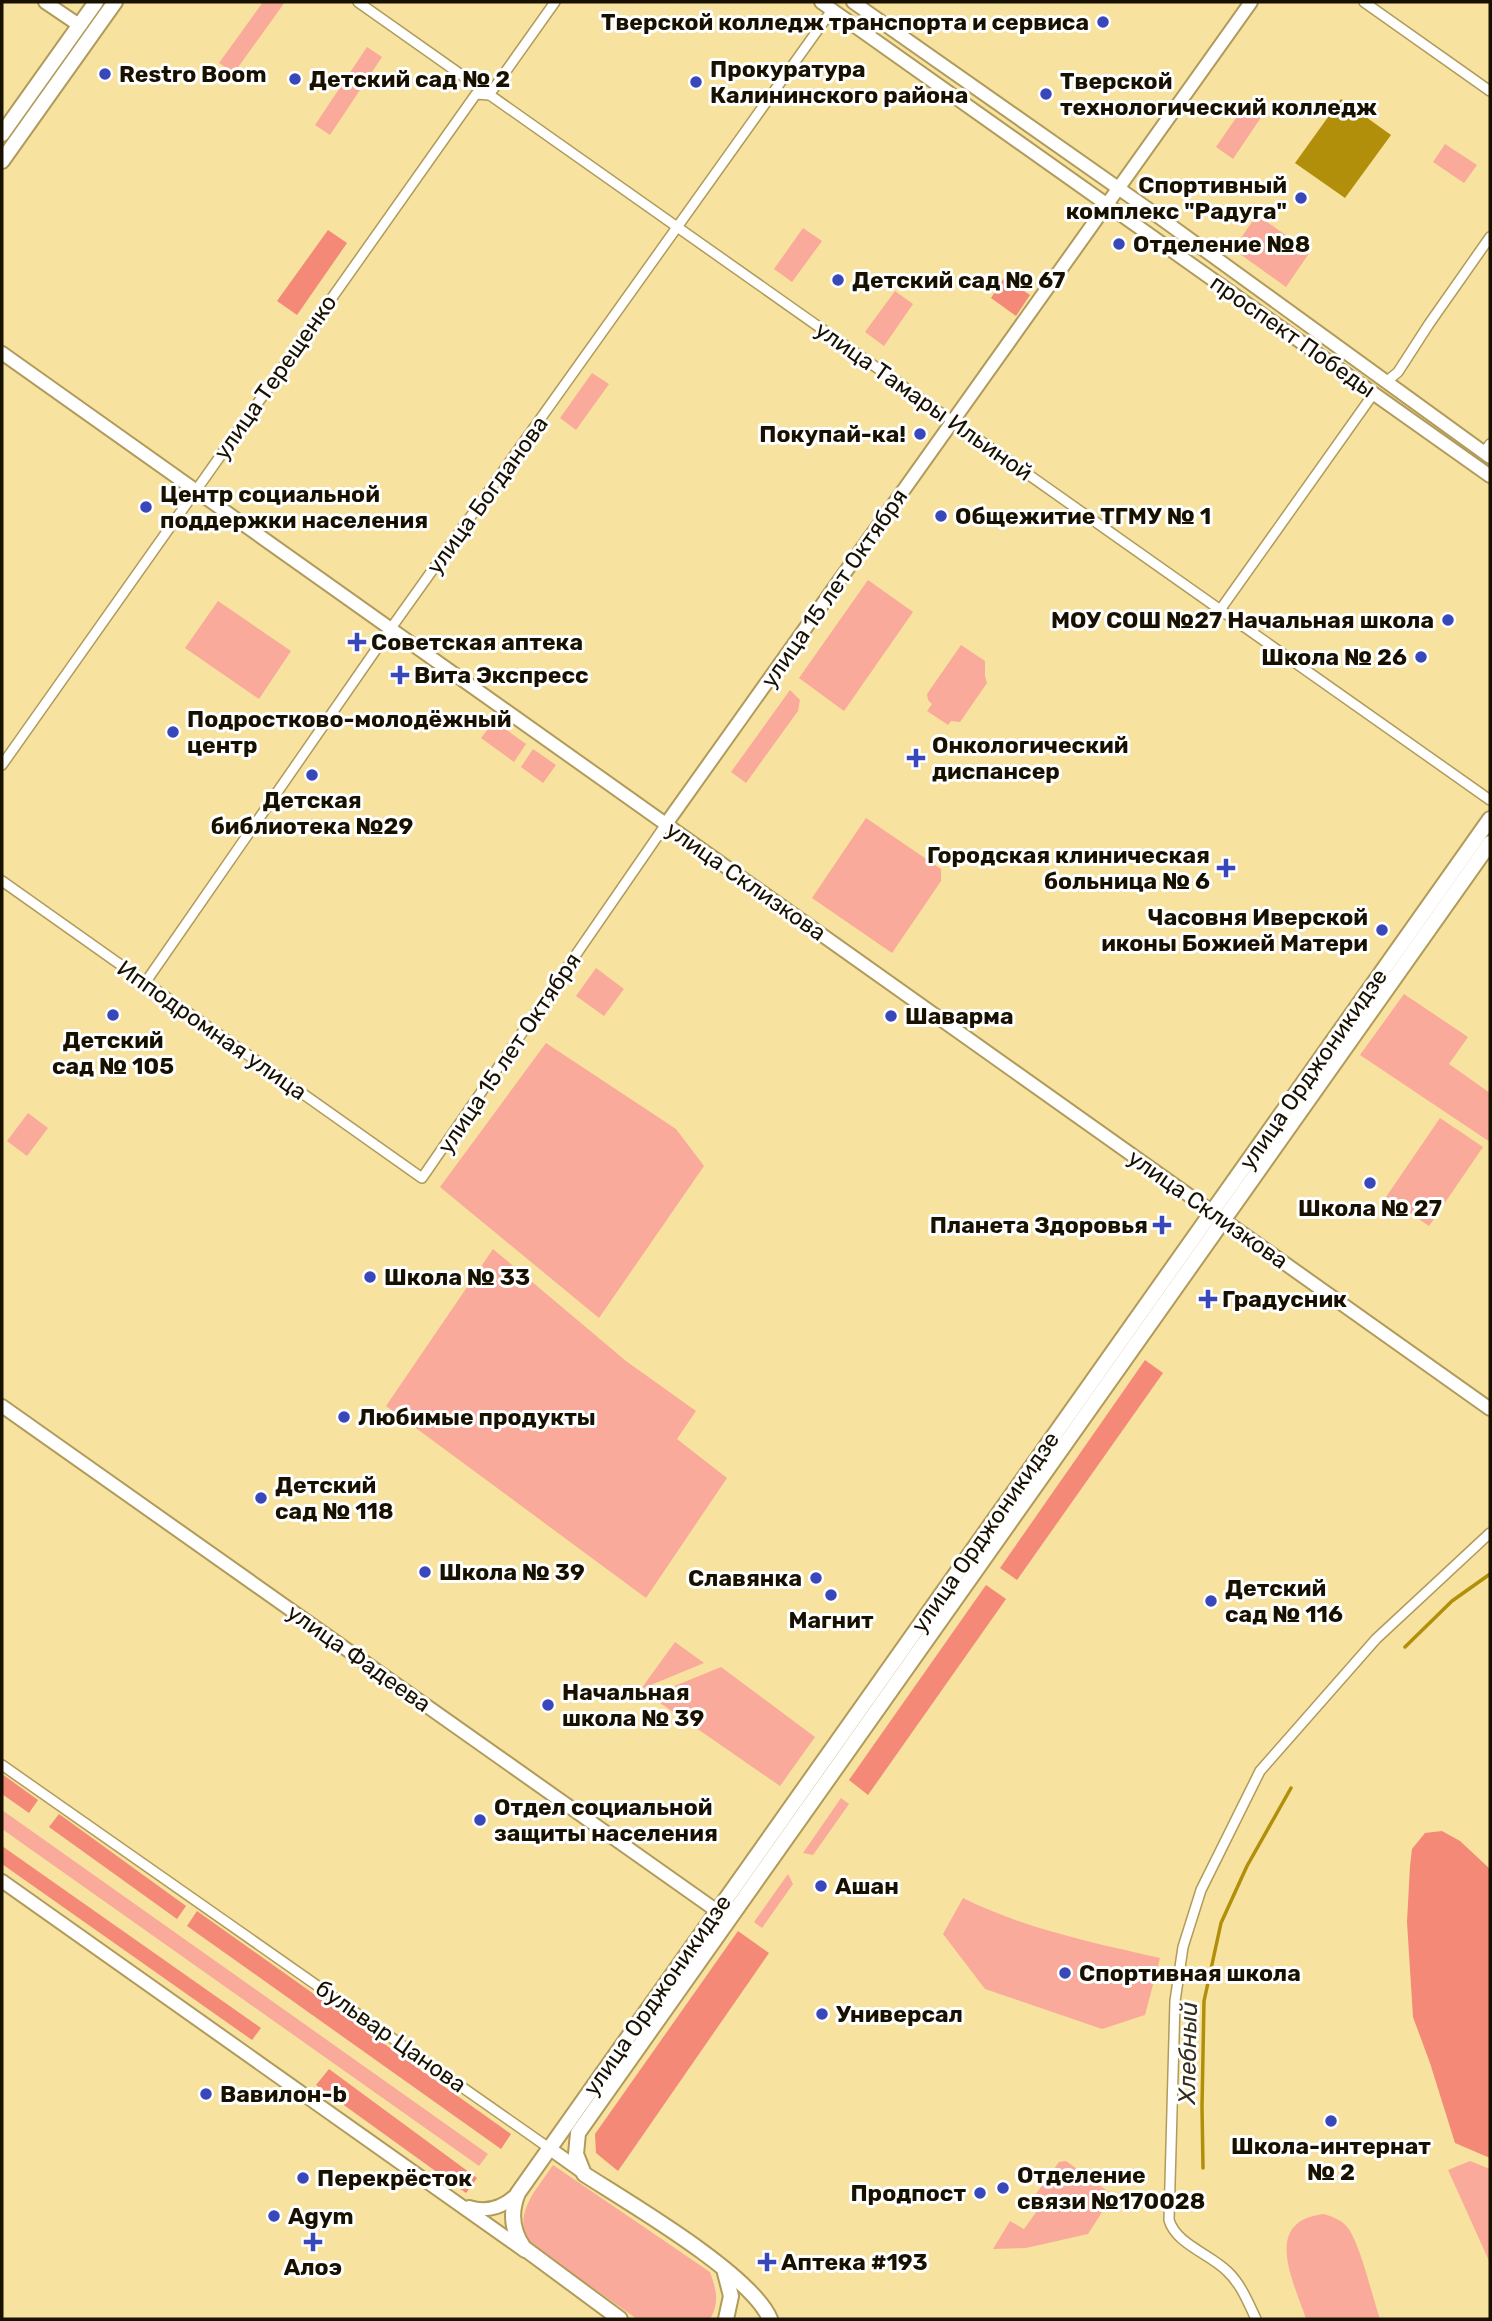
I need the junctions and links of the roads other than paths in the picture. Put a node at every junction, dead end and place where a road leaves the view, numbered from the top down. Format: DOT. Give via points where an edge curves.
graph roads {
  1 [pos="45,2"];
  2 [pos="96,2"];
  3 [pos="114,2"];
  4 [pos="358,2"];
  5 [pos="555,2"];
  6 [pos="853,2"];
  7 [pos="1251,2"];
  8 [pos="1364,2"];
  9 [pos="826,6"];
  10 [pos="79,26"];
  11 [pos="1490,91"];
  12 [pos="489,94"];
  13 [pos="2,134"];
  14 [pos="2,160"];
  15 [pos="1118,189"];
  16 [pos="1107,205"];
  17 [pos="678,228"];
  18 [pos="1490,237"];
  19 [pos="2,353"];
  20 [pos="1386,383"];
  21 [pos="1374,393"];
  22 [pos="952,421"];
  23 [pos="1488,451"];
  24 [pos="1490,476"];
  25 [pos="195,490"];
  26 [pos="1220,610"];
  27 [pos="391,629"];
  28 [pos="2,765"];
  29 [pos="1490,800"];
  30 [pos="1490,819"];
  31 [pos="666,824"];
  32 [pos="1490,843"];
  33 [pos="2,881"];
  34 [pos="145,983"];
  35 [pos="422,1178"];
  36 [pos="1218,1215"];
  37 [pos="2,1406"];
  38 [pos="1490,1409"];
  39 [pos="1490,1533"];
  40 [pos="835,1743"];
  41 [pos="2,1765"];
  42 [pos="838,1765"];
  43 [pos="2,1881"];
  44 [pos="717,1911"];
  45 [pos="549,2148"];
  46 [pos="584,2174"];
  47 [pos="518,2193"];
  48 [pos="456,2201"];
  49 [pos="528,2253"];
  50 [pos="723,2268"];
  51 [pos="620,2319"];
  52 [pos="726,2319"];
  53 [pos="770,2319"];
  54 [pos="1256,2319"];
  1 -- 10 [label="street"];
  2 -- 10 [label="main road"];
  3 -- 14 [label="main road"];
  4 -- 12 [label="street, улица Тамары Ильиной"];
  5 -- 12 [label="street, улица Терещенко"];
  6 -- 15 [label="street, проспект Победы"];
  7 -- 15 [label="street, улица 15 лет Октября"];
  8 -- 11 [label="street"];
  9 -- 16 [label="street, проспект Победы"];
  9 -- 17 [label="street, улица Богданова"];
  10 -- 13 [label="main road"];
  12 -- 17 [label="street, улица Тамары Ильиной"];
  12 -- 25 [label="street, улица Терещенко" via="476,94"];
  15 -- 16 [label="street, улица 15 лет Октября"];
  15 -- 20 [label="street, проспект Победы"];
  16 -- 21 [label="street, проспект Победы"];
  16 -- 22 [label="street, улица 15 лет Октября"];
  17 -- 22 [label="street, улица Тамары Ильиной"];
  17 -- 27 [label="street, улица Богданова"];
  18 -- 20 [label="street"];
  19 -- 25 [label="street, улица Склизкова"];
  20 -- 23 [label="street, проспект Победы"];
  21 -- 24 [label="street, проспект Победы"];
  21 -- 26 [label="street"];
  22 -- 26 [label="street, улица Тамары Ильиной"];
  22 -- 31 [label="street, улица 15 лет Октября"];
  25 -- 27 [label="street, улица Склизкова"];
  25 -- 28 [label="street, улица Терещенко"];
  26 -- 29 [label="street, улица Тамары Ильиной"];
  27 -- 31 [label="street, улица Склизкова"];
  27 -- 34 [label="street, улица Богданова"];
  30 -- 36 [label="main road, улица Орджоникидзе"];
  31 -- 35 [label="street, улица 15 лет Октября"];
  31 -- 36 [label="street, улица Склизкова"];
  32 -- 36 [label="main road, улица Орджоникидзе"];
  33 -- 34 [label="street, Ипподромная улица"];
  34 -- 35 [label="street, Ипподромная улица"];
  36 -- 38 [label="street, улица Склизкова"];
  36 -- 40 [label="main road, улица Орджоникидзе"];
  36 -- 42 [label="main road, улица Орджоникидзе"];
  37 -- 44 [label="street, улица Фадеева"];
  39 -- 54 [label="street" via="1376,1639 1260,1771 1200,1890 1183,1947 1174,2022 1169,2220 1175,2234 1231,2275"];
  40 -- 42 [label="main road" via="840,1753"];
  40 -- 44 [label="main road, улица Орджоникидзе"];
  41 -- 45 [label="street, бульвар Цанова"];
  42 -- 46 [label="main road, улица Орджоникидзе" via="578,2133 576,2154"];
  43 -- 48 [label="street"];
  44 -- 45 [label="main road, улица Орджоникидзе"];
  45 -- 46 [label="street, бульвар Цанова"];
  45 -- 47 [label="main road, улица Орджоникидзе"];
  46 -- 50 [label="main road, бульвар Цанова"];
  47 -- 48 [label="street" via="488,2209 473,2209"];
  47 -- 49 [label="main road, улица Орджоникидзе" via="513,2225"];
  48 -- 49 [label="street"];
  49 -- 51 [label="main road"];
  50 -- 52 [label="main road" via="731,2295"];
  50 -- 53 [label="main road, бульвар Цанова" via="757,2297"];
}
